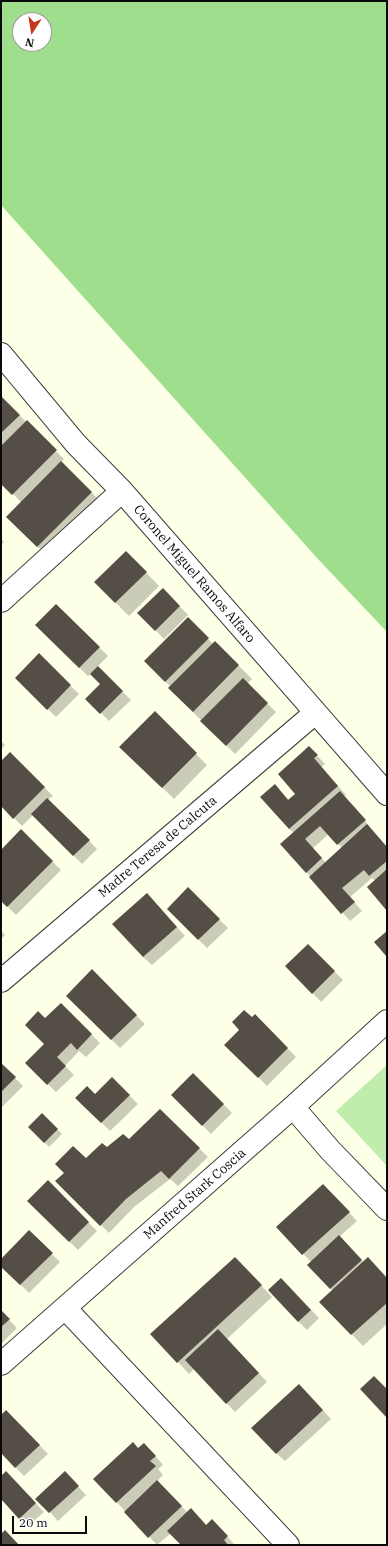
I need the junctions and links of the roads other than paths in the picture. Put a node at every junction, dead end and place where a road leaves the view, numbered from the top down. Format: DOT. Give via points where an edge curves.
graph roads {
  1 [pos="1,354"];
  2 [pos="122,491"];
  3 [pos="1,601"];
  4 [pos="315,713"];
  5 [pos="387,794"];
  6 [pos="1,981"];
  7 [pos="387,1021"];
  8 [pos="293,1108"];
  9 [pos="387,1209"];
  10 [pos="65,1308"];
  11 [pos="1,1364"];
  12 [pos="288,1545"];
  1 -- 2 [label="street, Coronel Miguel Ramos Alfaro" via="76,444"];
  2 -- 3 [label="street"];
  2 -- 4 [label="street, Coronel Miguel Ramos Alfaro"];
  4 -- 5 [label="street, Coronel Miguel Ramos Alfaro"];
  4 -- 6 [label="street, Madre Teresa de Calcuta"];
  7 -- 8 [label="street, Manfred Stark Coscia"];
  8 -- 9 [label="street"];
  8 -- 10 [label="street, Manfred Stark Coscia"];
  10 -- 11 [label="street, Manfred Stark Coscia"];
  10 -- 12 [label="street"];
}
